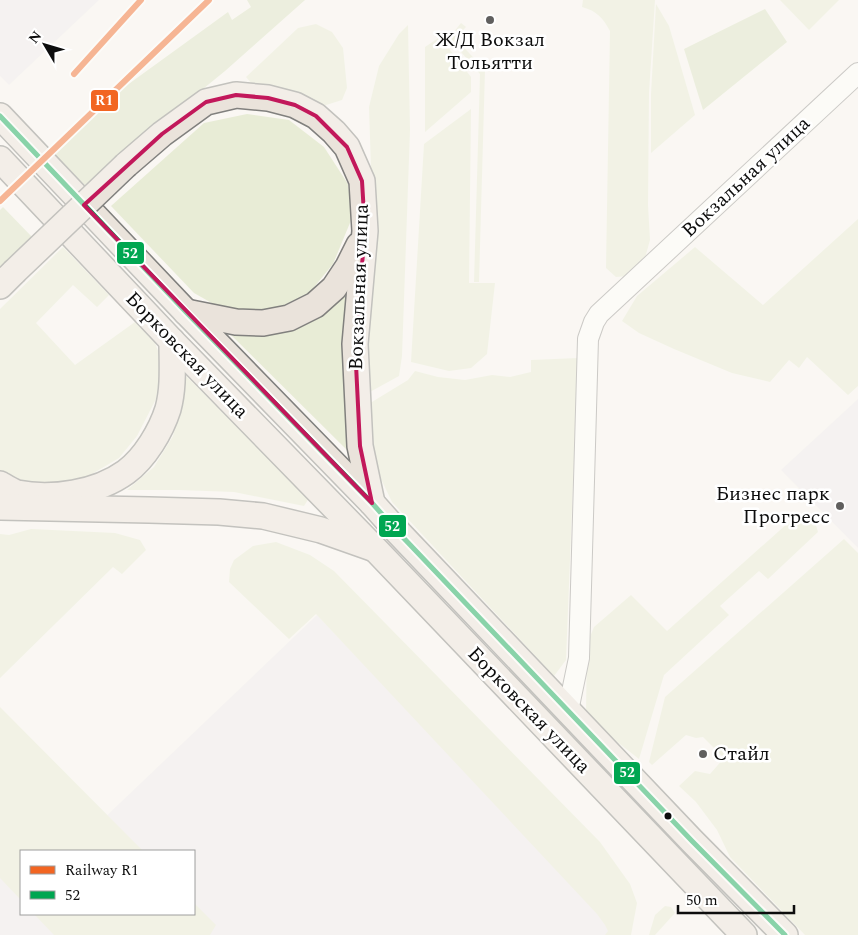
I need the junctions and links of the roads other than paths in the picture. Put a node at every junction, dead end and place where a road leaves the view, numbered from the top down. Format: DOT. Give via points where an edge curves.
graph roads {
  1 [pos="858,73"];
  2 [pos="0,116"];
  3 [pos="0,159"];
  4 [pos="365,231"];
  5 [pos="7,279"];
  6 [pos="186,312"];
  7 [pos="172,341"];
  8 [pos="0,484"];
  9 [pos="372,504"];
  10 [pos="0,506"];
  11 [pos="376,550"];
  12 [pos="568,711"];
  13 [pos="744,935"];
  14 [pos="785,935"];
  1 -- 12 [label="street, Вокзальная улица" via="606,307 594,322 588,340 579,658"];
  2 -- 6 [label="main road, Борковская улица"];
  3 -- 7 [label="main road, Борковская улица"];
  4 -- 5 [label="main road, Вокзальная улица, bridge" via="362,181 347,148 334,132 316,116 295,105 236,95 206,102 162,134"];
  4 -- 6 [label="main road, Борковская улица" via="334,288 315,305 289,318 263,323 236,322"];
  4 -- 9 [label="main road, Вокзальная улица" via="354,344 360,446"];
  6 -- 9 [label="main road, Борковская улица"];
  7 -- 8 [label="main road" via="173,381 168,409 156,436 127,472 80,492 48,496 16,492"];
  7 -- 11 [label="main road, Борковская улица"];
  9 -- 12 [label="main road, Борковская улица"];
  10 -- 11 [label="main road, Борковская улица" via="263,516 321,530"];
  11 -- 13 [label="main road, Борковская улица"];
  12 -- 14 [label="main road, Борковская улица"];
}
